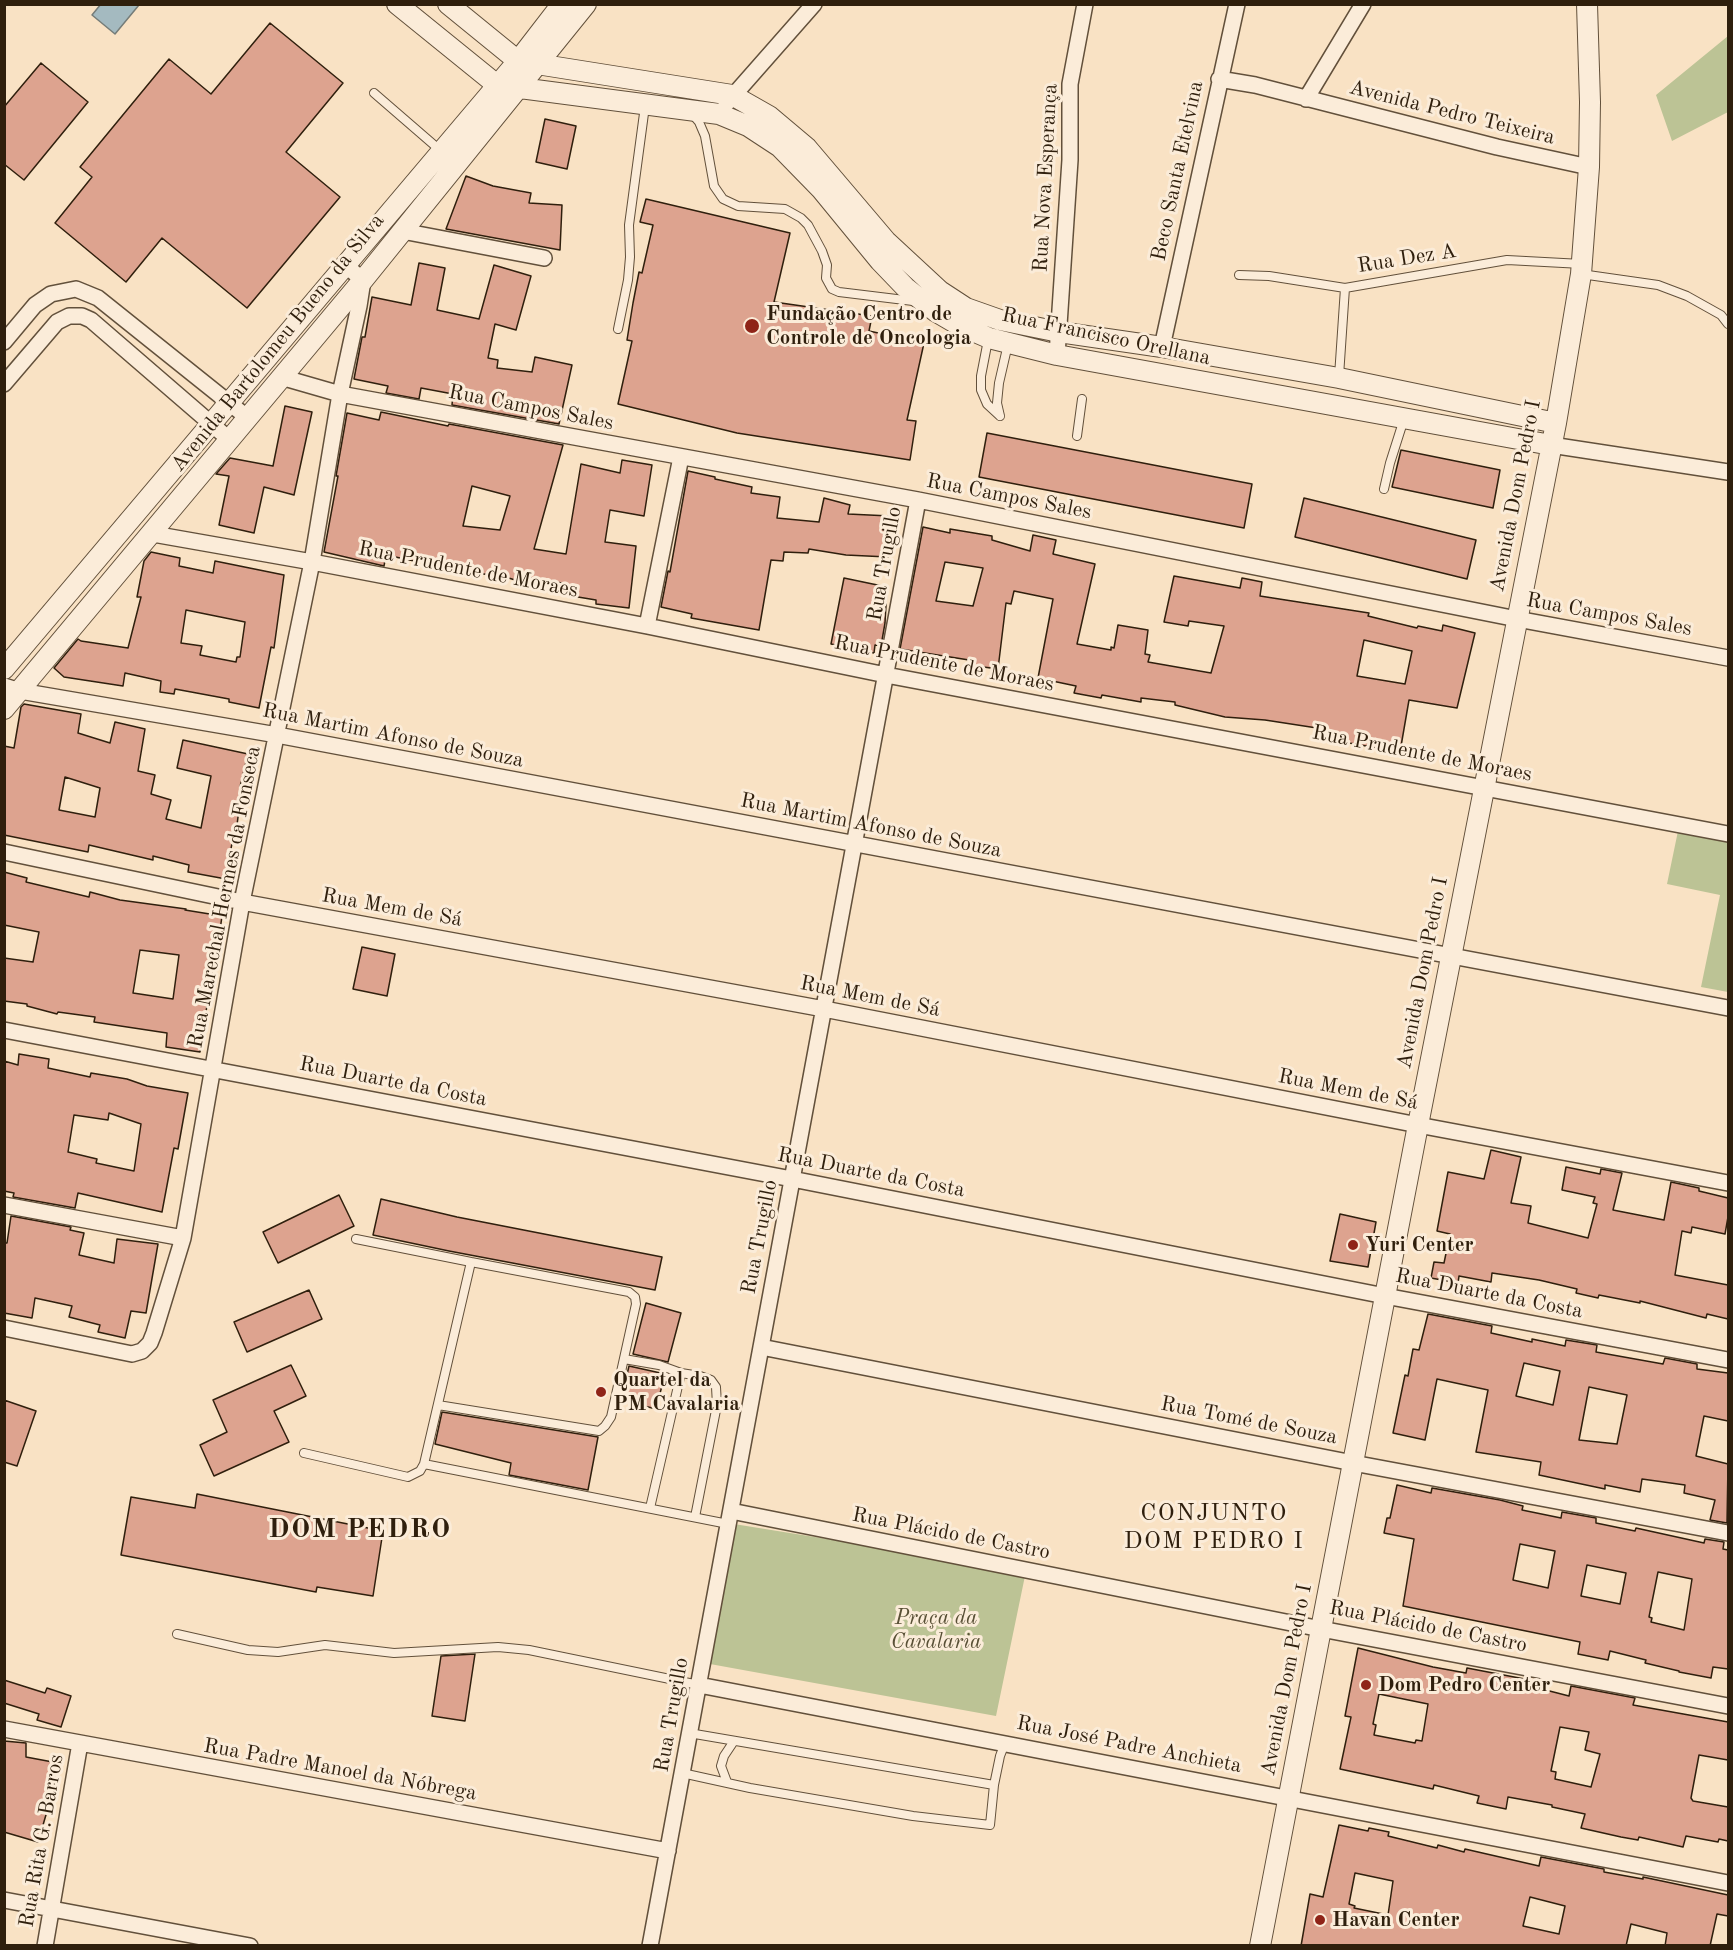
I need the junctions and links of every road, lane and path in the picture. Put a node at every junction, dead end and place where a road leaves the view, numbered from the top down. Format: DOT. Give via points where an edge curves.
graph roads {
  1 [pos="397,4"];
  2 [pos="448,4"];
  3 [pos="562,4"];
  4 [pos="586,4"];
  5 [pos="814,4"];
  6 [pos="1085,4"];
  7 [pos="1237,4"];
  8 [pos="1363,4"];
  9 [pos="1587,4"];
  10 [pos="518,61"];
  11 [pos="538,64"];
  12 [pos="1219,79"];
  13 [pos="497,85"];
  14 [pos="519,87"];
  15 [pos="374,93"];
  16 [pos="732,95"];
  17 [pos="1306,99"];
  18 [pos="645,104"];
  19 [pos="688,110"];
  20 [pos="719,114"];
  21 [pos="441,151"];
  22 [pos="1589,166"];
  23 [pos="402,231"];
  24 [pos="544,258"];
  25 [pos="345,265"];
  26 [pos="1581,269"];
  27 [pos="1239,275"];
  28 [pos="363,280"];
  29 [pos="1345,288"];
  30 [pos="924,302"];
  31 [pos="35,305"];
  32 [pos="962,316"];
  33 [pos="57,322"];
  34 [pos="1728,324"];
  35 [pos="618,329"];
  36 [pos="1059,332"];
  37 [pos="989,338"];
  38 [pos="4,342"];
  39 [pos="1008,344"];
  40 [pos="1162,347"];
  41 [pos="1057,355"];
  42 [pos="281,378"];
  43 [pos="1339,378"];
  44 [pos="4,384"];
  45 [pos="340,394"];
  46 [pos="1082,399"];
  47 [pos="230,402"];
  48 [pos="248,418"];
  49 [pos="1404,419"];
  50 [pos="1556,423"];
  51 [pos="210,424"];
  52 [pos="1077,436"];
  53 [pos="230,440"];
  54 [pos="1551,445"];
  55 [pos="681,458"];
  56 [pos="1728,472"];
  57 [pos="1384,489"];
  58 [pos="918,500"];
  59 [pos="153,534"];
  60 [pos="312,562"];
  61 [pos="1517,619"];
  62 [pos="647,626"];
  63 [pos="1728,658"];
  64 [pos="4,669"];
  65 [pos="886,675"];
  66 [pos="12,688"];
  67 [pos="4,709"];
  68 [pos="277,735"];
  69 [pos="1484,787"];
  70 [pos="1728,834"];
  71 [pos="854,844"];
  72 [pos="4,852"];
  73 [pos="242,902"];
  74 [pos="1451,956"];
  75 [pos="1728,1008"];
  76 [pos="824,1009"];
  77 [pos="4,1030"];
  78 [pos="214,1069"];
  79 [pos="1418,1125"];
  80 [pos="792,1179"];
  81 [pos="1728,1183"];
  82 [pos="4,1205"];
  83 [pos="183,1238"];
  84 [pos="356,1239"];
  85 [pos="471,1262"];
  86 [pos="1385,1296"];
  87 [pos="4,1328"];
  88 [pos="761,1347"];
  89 [pos="624,1359"];
  90 [pos="1728,1360"];
  91 [pos="681,1373"];
  92 [pos="438,1405"];
  93 [pos="304,1453"];
  94 [pos="1353,1463"];
  95 [pos="424,1464"];
  96 [pos="650,1508"];
  97 [pos="695,1517"];
  98 [pos="729,1517"];
  99 [pos="1728,1533"];
  100 [pos="1321,1629"];
  101 [pos="177,1634"];
  102 [pos="699,1684"];
  103 [pos="1728,1706"];
  104 [pos="4,1729"];
  105 [pos="689,1733"];
  106 [pos="734,1741"];
  107 [pos="80,1743"];
  108 [pos="1005,1743"];
  109 [pos="682,1773"];
  110 [pos="727,1782"];
  111 [pos="994,1785"];
  112 [pos="1289,1797"];
  113 [pos="668,1851"];
  114 [pos="1728,1882"];
  115 [pos="4,1900"];
  116 [pos="52,1909"];
  117 [pos="45,1946"];
  118 [pos="250,1946"];
  119 [pos="650,1946"];
  120 [pos="1260,1946"];
  1 -- 13 [label="street"];
  2 -- 10 [label="street"];
  3 -- 10 [label="street, Avenida Bartolomeu Bueno da Silva"];
  4 -- 11 [label="street, Avenida Bartolomeu Bueno da Silva"];
  5 -- 16 [label="street"];
  6 -- 36 [label="street, Rua Nova Esperança" via="1070,84 1070,160"];
  7 -- 12 [label="street, Beco Santa Etelvina"];
  8 -- 17 [label="street"];
  9 -- 22 [label="street, Avenida Dom Pedro I"];
  10 -- 11 [label="street, Rua Francisco Orellana"];
  10 -- 13 [label="street, Avenida Bartolomeu Bueno da Silva"];
  11 -- 14 [label="street, Avenida Bartolomeu Bueno da Silva"];
  11 -- 16 [label="street, Rua Francisco Orellana"];
  12 -- 17 [label="street, Avenida Pedro Teixeira"];
  12 -- 40 [label="street, Beco Santa Etelvina"];
  13 -- 14 [label="street, Rua Francisco Orellana"];
  13 -- 21 [label="street, Avenida Bartolomeu Bueno da Silva"];
  14 -- 18 [label="street, Rua Francisco Orellana"];
  14 -- 23 [label="street, Avenida Bartolomeu Bueno da Silva"];
  15 -- 21 [label="lane"];
  16 -- 20 [label="street"];
  16 -- 32 [label="street, Rua Francisco Orellana" via="769,116 807,148 886,241"];
  17 -- 22 [label="street, Avenida Pedro Teixeira"];
  18 -- 19 [label="street, Rua Francisco Orellana"];
  18 -- 35 [label="lane" via="629,225 628,280"];
  19 -- 20 [label="street, Rua Francisco Orellana"];
  19 -- 30 [label="lane" via="705,136 717,193 730,204 785,209 801,218 825,257 827,284 832,289"];
  20 -- 30 [label="street, Rua Francisco Orellana" via="748,126 780,147 821,189 880,261"];
  21 -- 25 [label="street, Avenida Bartolomeu Bueno da Silva"];
  22 -- 26 [label="street, Avenida Dom Pedro I"];
  23 -- 24 [label="street"];
  23 -- 28 [label="street, Avenida Bartolomeu Bueno da Silva"];
  25 -- 28 [label="street"];
  25 -- 47 [label="street, Avenida Bartolomeu Bueno da Silva"];
  26 -- 29 [label="lane, Rua Dez A" via="1507,260"];
  26 -- 34 [label="lane, Rua Dez A" via="1658,285 1687,296 1721,315"];
  26 -- 50 [label="street, Avenida Dom Pedro I"];
  27 -- 29 [label="lane, Rua Dez A"];
  28 -- 42 [label="street, Avenida Bartolomeu Bueno da Silva"];
  28 -- 45 [label="street, Rua Marechal Hermes da Fonseca"];
  29 -- 43 [label="lane"];
  30 -- 32 [label="street, Rua Francisco Orellana"];
  31 -- 33 [label="street"];
  31 -- 38 [label="street"];
  31 -- 47 [label="street" via="51,294 76,289 98,298"];
  32 -- 36 [label="street, Rua Francisco Orellana"];
  32 -- 37 [label="street, Rua Francisco Orellana"];
  33 -- 44 [label="street"];
  33 -- 51 [label="street" via="69,316 91,320"];
  36 -- 40 [label="street, Rua Francisco Orellana"];
  36 -- 41 [label="street, Rua Nova Esperança"];
  37 -- 39 [label="street, Rua Francisco Orellana"];
  37 -- 39 [label="lane" via="981,390 987,404 1000,417 999,383"];
  39 -- 41 [label="street, Rua Francisco Orellana"];
  40 -- 43 [label="street, Rua Francisco Orellana"];
  41 -- 49 [label="street, Rua Francisco Orellana"];
  42 -- 45 [label="street, Rua Campos Sales"];
  42 -- 48 [label="street, Avenida Bartolomeu Bueno da Silva"];
  43 -- 50 [label="street, Rua Francisco Orellana"];
  45 -- 55 [label="street, Rua Campos Sales"];
  45 -- 60 [label="street, Rua Marechal Hermes da Fonseca"];
  46 -- 52 [label="lane"];
  47 -- 48 [label="street"];
  47 -- 51 [label="street, Avenida Bartolomeu Bueno da Silva"];
  48 -- 53 [label="street, Avenida Bartolomeu Bueno da Silva"];
  49 -- 54 [label="street, Rua Francisco Orellana"];
  49 -- 57 [label="lane"];
  50 -- 54 [label="street, Avenida Dom Pedro I"];
  51 -- 53 [label="street"];
  51 -- 64 [label="street, Avenida Bartolomeu Bueno da Silva"];
  53 -- 59 [label="street, Avenida Bartolomeu Bueno da Silva"];
  54 -- 56 [label="street"];
  54 -- 61 [label="street, Avenida Dom Pedro I"];
  55 -- 58 [label="street, Rua Campos Sales"];
  55 -- 62 [label="street"];
  58 -- 61 [label="street, Rua Campos Sales"];
  58 -- 65 [label="street, Rua Trugillo"];
  59 -- 60 [label="street, Rua Prudente de Moraes"];
  59 -- 66 [label="street, Avenida Bartolomeu Bueno da Silva"];
  60 -- 62 [label="street, Rua Prudente de Moraes"];
  60 -- 68 [label="street, Rua Marechal Hermes da Fonseca"];
  61 -- 63 [label="street, Rua Campos Sales"];
  61 -- 69 [label="street, Avenida Dom Pedro I"];
  62 -- 65 [label="street, Rua Prudente de Moraes"];
  65 -- 69 [label="street, Rua Prudente de Moraes"];
  65 -- 71 [label="street, Rua Trugillo"];
  66 -- 67 [label="street, Avenida Bartolomeu Bueno da Silva"];
  66 -- 68 [label="street, Rua Martim Afonso de Souza"];
  68 -- 71 [label="street, Rua Martim Afonso de Souza"];
  68 -- 73 [label="street, Rua Marechal Hermes da Fonseca"];
  69 -- 70 [label="street, Rua Prudente de Moraes"];
  69 -- 74 [label="street, Avenida Dom Pedro I"];
  71 -- 74 [label="street, Rua Martim Afonso de Souza"];
  71 -- 76 [label="street, Rua Trugillo"];
  72 -- 73 [label="street, Rua Mem de Sá"];
  73 -- 76 [label="street, Rua Mem de Sá"];
  73 -- 78 [label="street, Rua Marechal Hermes da Fonseca"];
  74 -- 75 [label="street, Rua Martim Afonso de Souza"];
  74 -- 79 [label="street, Avenida Dom Pedro I"];
  76 -- 79 [label="street, Rua Mem de Sá"];
  76 -- 80 [label="street, Rua Trugillo"];
  77 -- 78 [label="street, Rua Duarte da Costa"];
  78 -- 80 [label="street, Rua Duarte da Costa"];
  78 -- 83 [label="street, Rua Marechal Hermes da Fonseca"];
  79 -- 81 [label="street, Rua Mem de Sá"];
  79 -- 86 [label="street, Avenida Dom Pedro I"];
  80 -- 86 [label="street, Rua Duarte da Costa"];
  80 -- 88 [label="street, Rua Trugillo"];
  82 -- 83 [label="street"];
  83 -- 87 [label="street, Rua Marechal Hermes da Fonseca" via="154,1333 142,1351 132,1354"];
  84 -- 85 [label="lane"];
  85 -- 89 [label="lane" via="630,1292 636,1304"];
  85 -- 92 [label="lane"];
  86 -- 90 [label="street, Rua Duarte da Costa"];
  86 -- 94 [label="street, Avenida Dom Pedro I"];
  88 -- 94 [label="street, Rua Tomé de Souza"];
  88 -- 98 [label="street, Rua Trugillo"];
  89 -- 91 [label="lane"];
  89 -- 92 [label="lane" via="611,1417 599,1431"];
  91 -- 96 [label="lane"];
  91 -- 97 [label="lane" via="711,1380 717,1387 717,1405"];
  92 -- 95 [label="lane"];
  93 -- 95 [label="lane" via="408,1477"];
  94 -- 99 [label="street, Rua Tomé de Souza"];
  94 -- 100 [label="street, Avenida Dom Pedro I"];
  95 -- 96 [label="lane"];
  96 -- 97 [label="lane"];
  97 -- 98 [label="lane"];
  98 -- 100 [label="street, Rua Plácido de Castro"];
  98 -- 102 [label="street, Rua Trugillo"];
  100 -- 103 [label="street, Rua Plácido de Castro"];
  100 -- 112 [label="street, Avenida Dom Pedro I"];
  101 -- 102 [label="lane" via="248,1650 278,1652 325,1645 394,1653 498,1647"];
  102 -- 105 [label="street, Rua Trugillo"];
  102 -- 108 [label="street, Rua José Padre Anchieta"];
  104 -- 107 [label="street, Rua Padre Manoel da Nóbrega"];
  105 -- 106 [label="lane"];
  105 -- 109 [label="street, Rua Trugillo"];
  106 -- 110 [label="lane" via="721,1766"];
  106 -- 111 [label="lane"];
  107 -- 113 [label="street, Rua Padre Manoel da Nóbrega"];
  107 -- 116 [label="street, Rua Rita G. Barros"];
  108 -- 111 [label="lane"];
  108 -- 112 [label="street, Rua José Padre Anchieta"];
  109 -- 110 [label="lane"];
  109 -- 113 [label="street, Rua Trugillo"];
  110 -- 111 [label="lane" via="913,1816 990,1825"];
  112 -- 114 [label="street, Rua José Padre Anchieta"];
  112 -- 120 [label="street, Avenida Dom Pedro I"];
  113 -- 119 [label="street, Rua Trugillo"];
  115 -- 116 [label="street"];
  116 -- 117 [label="street, Rua Rita G. Barros"];
  116 -- 118 [label="street"];
}
